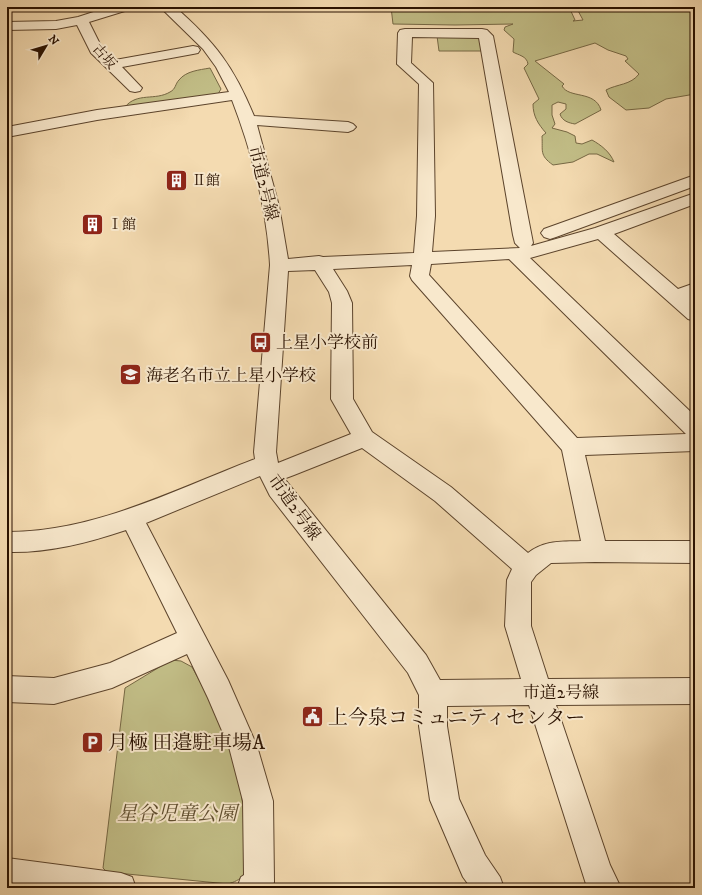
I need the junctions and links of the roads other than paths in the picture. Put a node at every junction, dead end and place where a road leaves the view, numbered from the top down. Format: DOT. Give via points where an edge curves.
graph roads {
  1 [pos="123,7"];
  2 [pos="167,7"];
  3 [pos="81,20"];
  4 [pos="7,26"];
  5 [pos="193,50"];
  6 [pos="112,66"];
  7 [pos="135,88"];
  8 [pos="238,95"];
  9 [pos="248,120"];
  10 [pos="348,127"];
  11 [pos="7,132"];
  12 [pos="695,180"];
  13 [pos="695,198"];
  14 [pos="601,232"];
  15 [pos="518,248"];
  16 [pos="423,260"];
  17 [pos="319,262"];
  18 [pos="279,265"];
  19 [pos="695,289"];
  20 [pos="676,298"];
  21 [pos="695,314"];
  22 [pos="695,429"];
  23 [pos="364,438"];
  24 [pos="695,442"];
  25 [pos="572,447"];
  26 [pos="276,467"];
  27 [pos="132,518"];
  28 [pos="7,542"];
  29 [pos="595,550"];
  30 [pos="695,552"];
  31 [pos="527,567"];
  32 [pos="192,639"];
  33 [pos="7,689"];
  34 [pos="695,691"];
  35 [pos="538,692"];
  36 [pos="433,693"];
  37 [pos="7,873"];
  38 [pos="121,888"];
  39 [pos="252,888"];
  40 [pos="489,888"];
  41 [pos="606,888"];
  1 -- 3 [label="street"];
  2 -- 8 [label="street, 市道2号線" via="206,43 224,68"];
  3 -- 4 [label="street" via="56,25"];
  3 -- 6 [label="street, 古坂" via="96,50"];
  5 -- 6 [label="street"];
  6 -- 7 [label="street, 古坂"];
  8 -- 9 [label="street, 市道2号線"];
  8 -- 11 [label="street" via="97,115"];
  9 -- 10 [label="street"];
  9 -- 18 [label="street, 市道2号線" via="272,213"];
  12 -- 15 [label="street"];
  13 -- 14 [label="street"];
  14 -- 15 [label="street" via="524,254"];
  14 -- 20 [label="street"];
  15 -- 16 [label="street"];
  15 -- 16 [label="street" via="522,235 486,36 482,33 405,33 404,64 426,83 426,216"];
  15 -- 22 [label="street"];
  16 -- 17 [label="street"];
  16 -- 25 [label="street" via="419,276"];
  17 -- 18 [label="street"];
  17 -- 23 [label="street" via="338,291 342,303 342,399"];
  18 -- 26 [label="street, 市道2号線" via="265,452"];
  19 -- 20 [label="street"];
  20 -- 21 [label="street"];
  23 -- 26 [label="street"];
  23 -- 31 [label="street" via="443,494"];
  24 -- 25 [label="street"];
  25 -- 29 [label="street"];
  26 -- 27 [label="street"];
  26 -- 36 [label="street, 市道2号線" via="270,475 278,489 417,664"];
  27 -- 28 [label="street" via="91,531 41,541"];
  27 -- 32 [label="street"];
  29 -- 30 [label="street"];
  29 -- 31 [label="street" via="546,553"];
  31 -- 35 [label="street" via="519,580 518,626"];
  32 -- 33 [label="street" via="112,675 69,687 54,691"];
  32 -- 39 [label="street" via="243,746 258,801 259,882"];
  34 -- 35 [label="street, 市道2号線"];
  35 -- 36 [label="street, 市道2号線"];
  35 -- 41 [label="street" via="597,872"];
  36 -- 40 [label="street" via="433,726 445,800 474,866"];
  37 -- 38 [label="street"];
}
